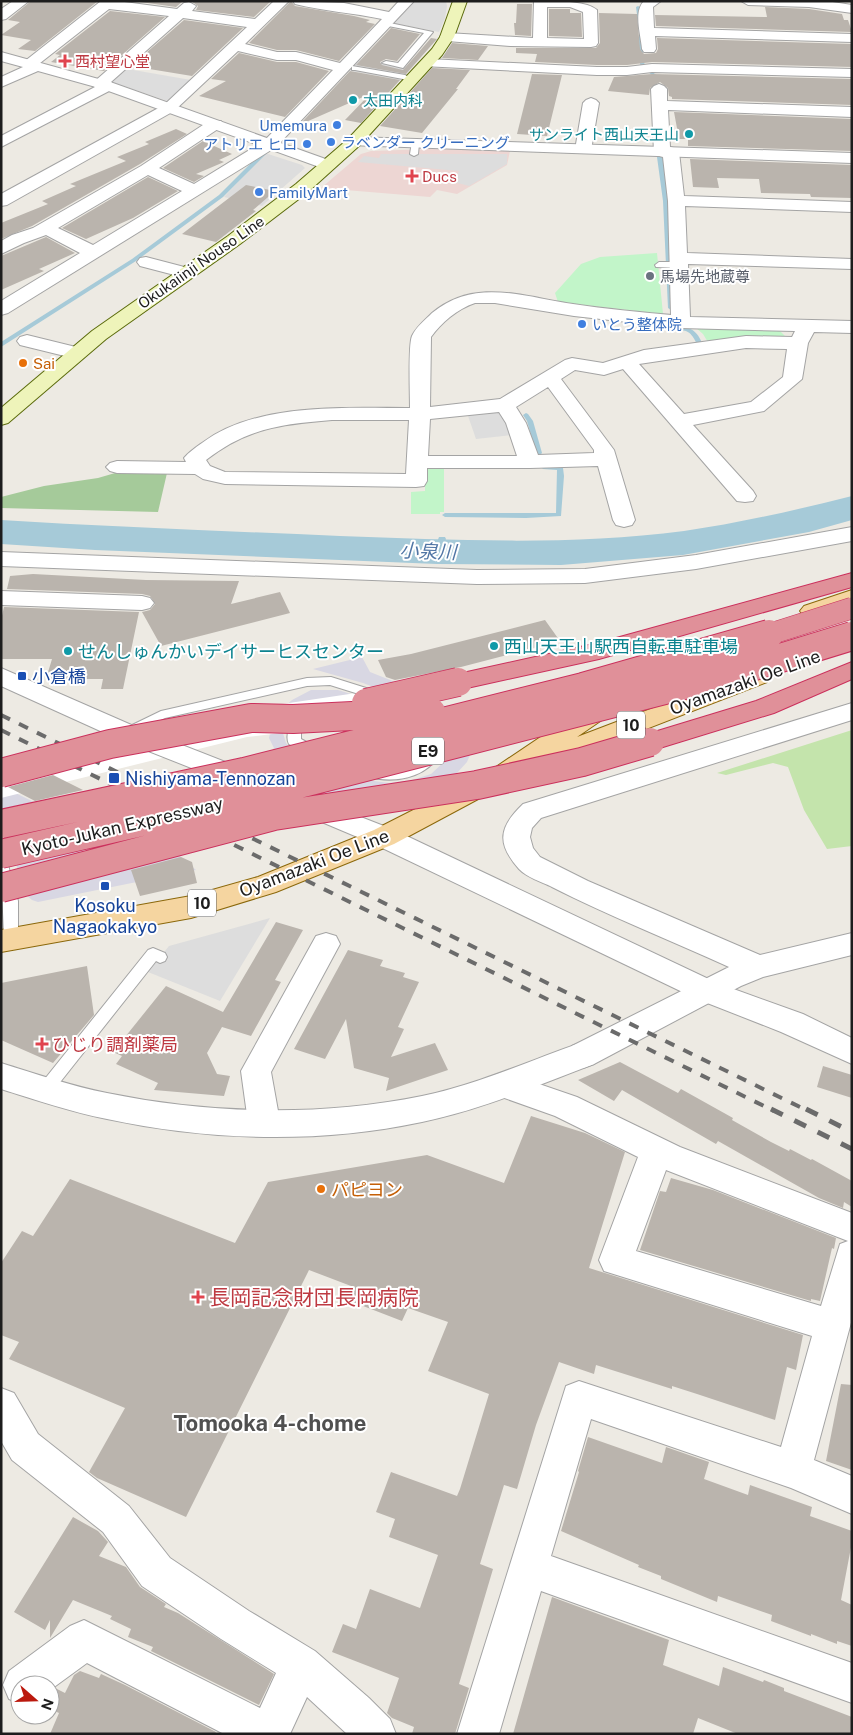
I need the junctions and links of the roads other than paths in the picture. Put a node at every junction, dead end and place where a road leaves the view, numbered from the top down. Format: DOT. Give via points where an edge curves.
graph roads {
  1 [pos="22,1"];
  2 [pos="196,1"];
  3 [pos="282,1"];
  4 [pos="300,1"];
  5 [pos="407,1"];
  6 [pos="460,1"];
  7 [pos="748,1"];
  8 [pos="108,3"];
  9 [pos="647,3"];
  10 [pos="852,9"];
  11 [pos="181,14"];
  12 [pos="1,16"];
  13 [pos="388,21"];
  14 [pos="258,24"];
  15 [pos="649,32"];
  16 [pos="447,36"];
  17 [pos="852,38"];
  18 [pos="540,42"];
  19 [pos="235,46"];
  20 [pos="1,56"];
  21 [pos="386,63"];
  22 [pos="428,63"];
  23 [pos="33,65"];
  24 [pos="349,68"];
  25 [pos="646,69"];
  26 [pos="852,73"];
  27 [pos="412,81"];
  28 [pos="1,83"];
  29 [pos="104,85"];
  30 [pos="591,103"];
  31 [pos="660,105"];
  32 [pos="169,108"];
  33 [pos="852,112"];
  34 [pos="215,124"];
  35 [pos="1,142"];
  36 [pos="354,142"];
  37 [pos="270,144"];
  38 [pos="583,150"];
  39 [pos="666,152"];
  40 [pos="86,154"];
  41 [pos="852,158"];
  42 [pos="101,162"];
  43 [pos="328,165"];
  44 [pos="147,169"];
  45 [pos="116,170"];
  46 [pos="132,178"];
  47 [pos="194,190"];
  48 [pos="1,201"];
  49 [pos="676,201"];
  50 [pos="852,208"];
  51 [pos="1,225"];
  52 [pos="45,228"];
  53 [pos="24,237"];
  54 [pos="1,249"];
  55 [pos="93,252"];
  56 [pos="146,262"];
  57 [pos="679,262"];
  58 [pos="852,264"];
  59 [pos="659,265"];
  60 [pos="186,273"];
  61 [pos="1,309"];
  62 [pos="681,322"];
  63 [pos="808,326"];
  64 [pos="852,328"];
  65 [pos="27,341"];
  66 [pos="798,343"];
  67 [pos="77,353"];
  68 [pos="627,362"];
  69 [pos="550,377"];
  70 [pos="505,405"];
  71 [pos="420,414"];
  72 [pos="1,419"];
  73 [pos="679,421"];
  74 [pos="606,459"];
  75 [pos="417,462"];
  76 [pos="530,462"];
  77 [pos="117,467"];
  78 [pos="198,468"];
  79 [pos="745,496"];
  80 [pos="624,520"];
  81 [pos="852,534"];
  82 [pos="1,559"];
  83 [pos="852,580"];
  84 [pos="852,597"];
  85 [pos="1,598"];
  86 [pos="142,603"];
  87 [pos="852,608"];
  88 [pos="746,632"];
  89 [pos="852,636"];
  90 [pos="852,644"];
  91 [pos="852,670"];
  92 [pos="1,676"];
  93 [pos="612,701"];
  94 [pos="852,711"];
  95 [pos="293,718"];
  96 [pos="127,733"];
  97 [pos="345,765"];
  98 [pos="1,773"];
  99 [pos="499,777"];
  100 [pos="1,786"];
  101 [pos="369,801"];
  102 [pos="1,824"];
  103 [pos="384,837"];
  104 [pos="1,854"];
  105 [pos="1,865"];
  106 [pos="1,888"];
  107 [pos="1,893"];
  108 [pos="5,932"];
  109 [pos="326,944"];
  110 [pos="852,944"];
  111 [pos="160,957"];
  112 [pos="758,967"];
  113 [pos="707,992"];
  114 [pos="852,1052"];
  115 [pos="1,1076"];
  116 [pos="504,1085"];
  117 [pos="45,1090"];
  118 [pos="264,1122"];
  119 [pos="657,1150"];
  120 [pos="852,1228"];
  121 [pos="852,1256"];
  122 [pos="832,1326"];
  123 [pos="1,1405"];
  124 [pos="793,1470"];
  125 [pos="852,1495"];
  126 [pos="528,1568"];
  127 [pos="301,1665"];
  128 [pos="37,1675"];
  129 [pos="852,1683"];
  130 [pos="268,1734"];
  131 [pos="375,1734"];
  132 [pos="478,1734"];
  1 -- 12 [label="street"];
  2 -- 11 [label="street"];
  3 -- 14 [label="street"];
  4 -- 13 [label="street" via="329,8 344,7"];
  5 -- 13 [label="street"];
  6 -- 16 [label="main road, Okukaiinji Nouso Line"];
  7 -- 10 [label="street" via="809,3"];
  8 -- 11 [label="street"];
  8 -- 23 [label="street"];
  9 -- 15 [label="street" via="645,13"];
  11 -- 14 [label="street"];
  11 -- 29 [label="street"];
  13 -- 21 [label="lane" via="429,32 400,66"];
  13 -- 24 [label="street"];
  14 -- 19 [label="street"];
  15 -- 17 [label="street"];
  15 -- 25 [label="street"];
  16 -- 18 [label="street"];
  16 -- 22 [label="main road, Okukaiinji Nouso Line"];
  19 -- 24 [label="street"];
  19 -- 32 [label="street"];
  20 -- 23 [label="street"];
  22 -- 25 [label="street"];
  22 -- 27 [label="main road, Okukaiinji Nouso Line"];
  23 -- 28 [label="street"];
  23 -- 29 [label="street"];
  24 -- 27 [label="lane" via="405,77"];
  24 -- 37 [label="street"];
  25 -- 26 [label="street"];
  25 -- 31 [label="street" via="658,73"];
  27 -- 36 [label="main road, Okukaiinji Nouso Line"];
  29 -- 32 [label="street"];
  29 -- 35 [label="street"];
  30 -- 38 [label="street"];
  31 -- 33 [label="street"];
  31 -- 39 [label="street"];
  32 -- 34 [label="street"];
  32 -- 40 [label="street"];
  34 -- 37 [label="street"];
  34 -- 44 [label="street"];
  36 -- 38 [label="street" via="414,149"];
  36 -- 43 [label="main road, Okukaiinji Nouso Line"];
  37 -- 43 [label="street"];
  37 -- 47 [label="street"];
  38 -- 39 [label="street"];
  39 -- 41 [label="street"];
  39 -- 49 [label="street"];
  40 -- 42 [label="street"];
  40 -- 48 [label="street"];
  43 -- 60 [label="main road, Okukaiinji Nouso Line" via="234,240"];
  44 -- 46 [label="street"];
  44 -- 47 [label="street"];
  45 -- 46 [label="street"];
  46 -- 52 [label="street"];
  47 -- 55 [label="street"];
  49 -- 50 [label="street"];
  49 -- 57 [label="street"];
  51 -- 53 [label="street"];
  52 -- 53 [label="street"];
  52 -- 55 [label="street"];
  53 -- 54 [label="street"];
  55 -- 61 [label="street"];
  56 -- 60 [label="street"];
  57 -- 58 [label="street"];
  57 -- 59 [label="lane"];
  57 -- 62 [label="street"];
  60 -- 67 [label="main road, Okukaiinji Nouso Line"];
  62 -- 63 [label="street"];
  62 -- 71 [label="street" via="495,297 460,302 444,312 421,337"];
  63 -- 64 [label="street"];
  63 -- 66 [label="street"];
  65 -- 67 [label="street"];
  66 -- 68 [label="street" via="746,342 644,356"];
  66 -- 73 [label="street" via="792,379 757,407"];
  67 -- 72 [label="main road, Okukaiinji Nouso Line"];
  68 -- 69 [label="street" via="604,370 572,364"];
  68 -- 73 [label="street"];
  69 -- 70 [label="street"];
  69 -- 74 [label="street" via="604,450"];
  70 -- 71 [label="street"];
  70 -- 76 [label="street" via="516,423"];
  71 -- 75 [label="street"];
  71 -- 78 [label="street" via="283,419 236,431 206,448 195,458"];
  73 -- 79 [label="street"];
  74 -- 76 [label="street"];
  74 -- 80 [label="street"];
  75 -- 76 [label="street"];
  75 -- 78 [label="street" via="416,481 225,478"];
  77 -- 78 [label="street"];
  81 -- 82 [label="street" via="696,562 585,576 477,577"];
  83 -- 95 [label="highway, bridge" via="599,651"];
  84 -- 88 [label="main road"];
  85 -- 86 [label="street"];
  87 -- 95 [label="highway, bridge" via="475,708"];
  87 -- 102 [label="highway, Kyoto-Jukan Expressway / E9, bridge" via="802,625 469,716 244,772"];
  89 -- 104 [label="highway, Kyoto-Jukan Expressway / E9, bridge" via="734,672 524,727 238,800"];
  90 -- 99 [label="main road, Oyamazaki Oe Line / 10" via="764,674"];
  91 -- 101 [label="highway, bridge" via="765,707 582,762 477,785"];
  92 -- 96 [label="street"];
  93 -- 99 [label="main road, Oyamazaki Oe Line / 10"];
  94 -- 112 [label="street" via="532,811 519,824 516,837 520,851 530,864"];
  95 -- 98 [label="highway, bridge" via="251,718 120,743"];
  95 -- 100 [label="highway, bridge"];
  96 -- 97 [label="lane" via="161,715 308,682 331,681 378,696 431,720 440,735 432,757 407,773 397,776 376,774"];
  96 -- 103 [label="street"];
  97 -- 97 [label="lane" via="294,741 294,728 305,715 322,709 340,709 353,716 363,730 362,743"];
  99 -- 103 [label="main road, Oyamazaki Oe Line / 10"];
  101 -- 106 [label="highway, bridge" via="274,816"];
  101 -- 107 [label="highway, bridge" via="208,853 75,887"];
  103 -- 108 [label="main road, Oyamazaki Oe Line / 10" via="266,885 191,907"];
  103 -- 113 [label="street"];
  105 -- 108 [label="lane" via="11,901"];
  109 -- 118 [label="street" via="256,1071"];
  110 -- 112 [label="street"];
  111 -- 117 [label="lane" via="153,954"];
  112 -- 113 [label="street"];
  113 -- 114 [label="street" via="792,1023"];
  113 -- 116 [label="street" via="583,1055"];
  115 -- 117 [label="street"];
  116 -- 118 [label="street" via="423,1109 375,1117"];
  116 -- 119 [label="street" via="566,1106"];
  117 -- 118 [label="street" via="155,1114"];
  119 -- 120 [label="street"];
  119 -- 122 [label="street" via="616,1260"];
  121 -- 122 [label="street"];
  122 -- 124 [label="street"];
  123 -- 127 [label="street" via="25,1447 116,1519 156,1572"];
  124 -- 125 [label="street"];
  124 -- 126 [label="street" via="579,1398"];
  126 -- 129 [label="street"];
  126 -- 132 [label="street"];
  127 -- 130 [label="street"];
  127 -- 131 [label="street"];
  128 -- 130 [label="street" via="84,1640"];
}
